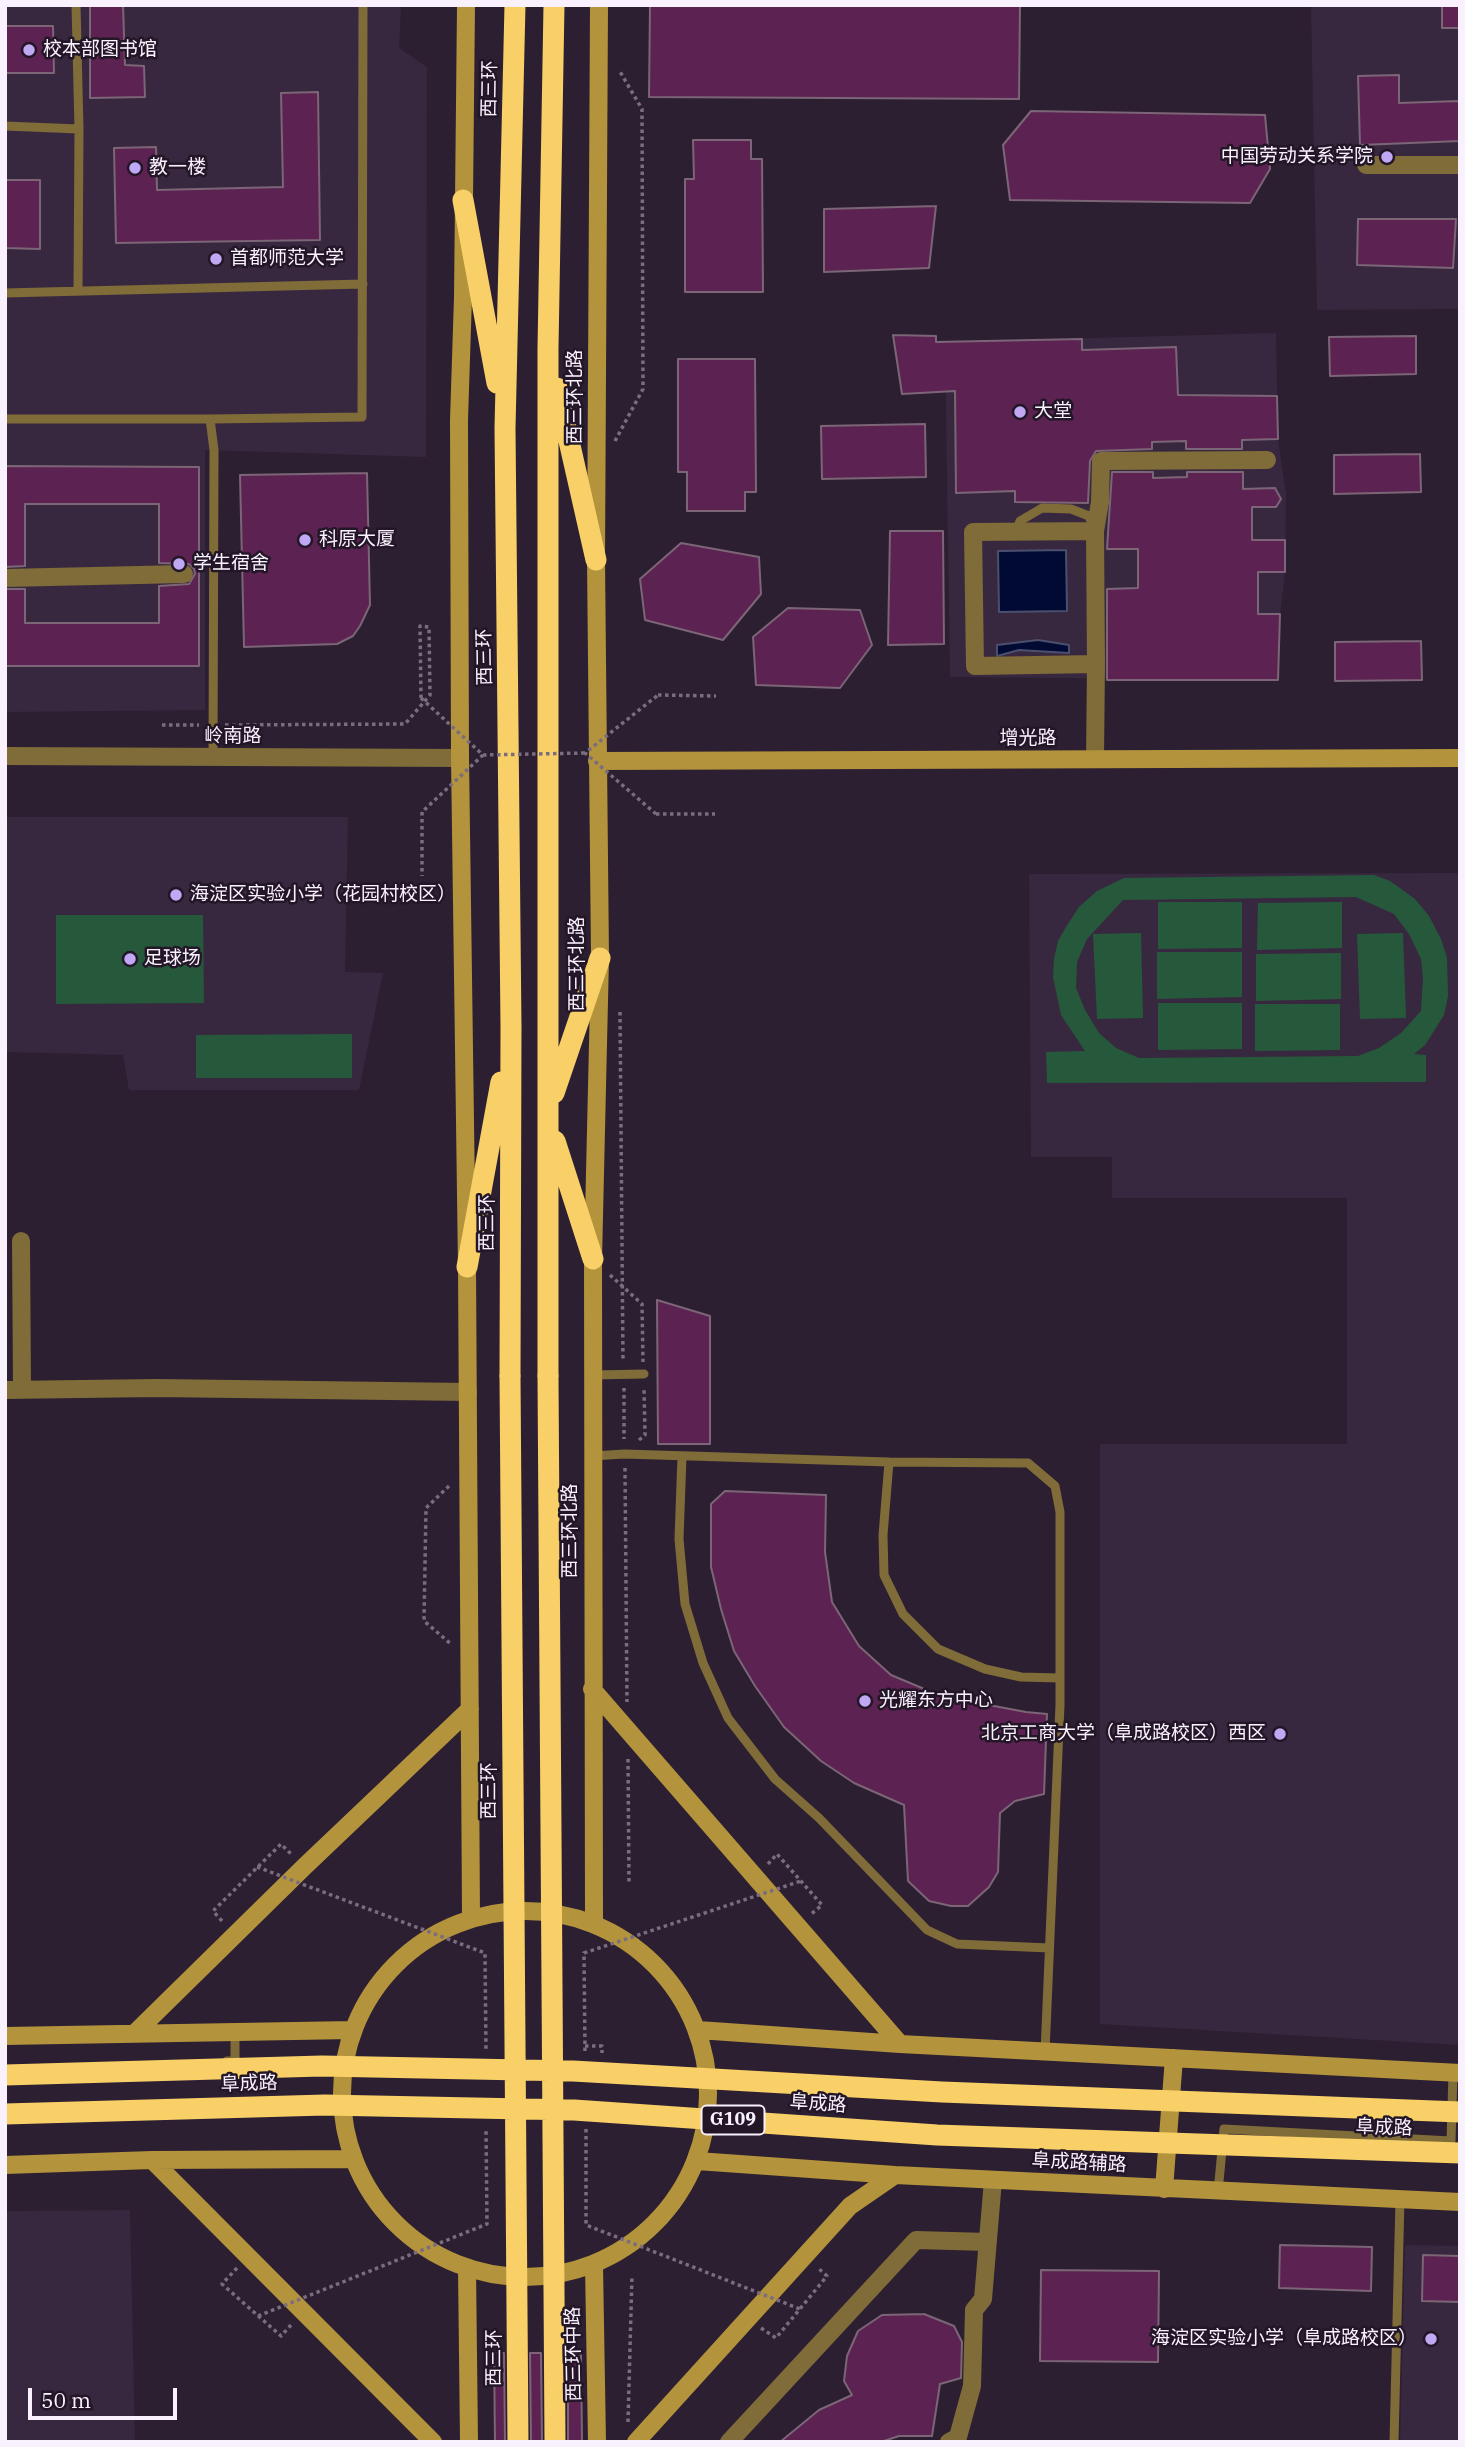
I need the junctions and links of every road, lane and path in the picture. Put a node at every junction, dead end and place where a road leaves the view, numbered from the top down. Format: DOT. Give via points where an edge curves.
graph roads {
  1 [pos="76,5"];
  2 [pos="363,5"];
  3 [pos="466,5"];
  4 [pos="515,5"];
  5 [pos="554,5"];
  6 [pos="599,5"];
  7 [pos="618,68"];
  8 [pos="5,126"];
  9 [pos="79,129"];
  10 [pos="1366,165"];
  11 [pos="1460,165"];
  12 [pos="463,200"];
  13 [pos="363,284"];
  14 [pos="78,291"];
  15 [pos="5,293"];
  16 [pos="548,348"];
  17 [pos="5,419"];
  18 [pos="210,419"];
  19 [pos="505,428"];
  20 [pos="614,444"];
  21 [pos="1267,460"];
  22 [pos="1095,531"];
  23 [pos="596,559"];
  24 [pos="184,574"];
  25 [pos="5,578"];
  26 [pos="1096,664"];
  27 [pos="716,696"];
  28 [pos="162,725"];
  29 [pos="213,725"];
  30 [pos="483,755"];
  31 [pos="5,756"];
  32 [pos="591,757"];
  33 [pos="213,758"];
  34 [pos="460,758"];
  35 [pos="1460,758"];
  36 [pos="1095,760"];
  37 [pos="715,814"];
  38 [pos="422,876"];
  39 [pos="600,958"];
  40 [pos="620,1012"];
  41 [pos="511,1028"];
  42 [pos="549,1115"];
  43 [pos="21,1241"];
  44 [pos="593,1259"];
  45 [pos="467,1267"];
  46 [pos="624,1374"];
  47 [pos="643,1374"];
  48 [pos="593,1375"];
  49 [pos="13,1390"];
  50 [pos="468,1392"];
  51 [pos="624,1454"];
  52 [pos="593,1456"];
  53 [pos="682,1456"];
  54 [pos="889,1462"];
  55 [pos="468,1467"];
  56 [pos="470,1660"];
  57 [pos="1060,1678"];
  58 [pos="592,1689"];
  59 [pos="470,1709"];
  60 [pos="627,1729"];
  61 [pos="282,1844"];
  62 [pos="777,1854"];
  63 [pos="257,1867"];
  64 [pos="801,1881"];
  65 [pos="629,1882"];
  66 [pos="822,1905"];
  67 [pos="213,1911"];
  68 [pos="471,1918"];
  69 [pos="594,1923"];
  70 [pos="1049,1948"];
  71 [pos="352,2030"];
  72 [pos="698,2030"];
  73 [pos="235,2031"];
  74 [pos="135,2033"];
  75 [pos="5,2036"];
  76 [pos="900,2044"];
  77 [pos="585,2046"];
  78 [pos="486,2047"];
  79 [pos="1045,2052"];
  80 [pos="1174,2058"];
  81 [pos="5,2065"];
  82 [pos="1456,2073"];
  83 [pos="5,2075"];
  84 [pos="1460,2112"];
  85 [pos="5,2114"];
  86 [pos="586,2128"];
  87 [pos="486,2129"];
  88 [pos="1460,2153"];
  89 [pos="353,2159"];
  90 [pos="152,2161"];
  91 [pos="697,2161"];
  92 [pos="5,2165"];
  93 [pos="895,2175"];
  94 [pos="993,2180"];
  95 [pos="1164,2189"];
  96 [pos="1218,2192"];
  97 [pos="1400,2199"];
  98 [pos="1460,2202"];
  99 [pos="988,2242"];
  100 [pos="594,2265"];
  101 [pos="467,2268"];
  102 [pos="632,2275"];
  103 [pos="827,2276"];
  104 [pos="222,2284"];
  105 [pos="800,2309"];
  106 [pos="258,2316"];
  107 [pos="281,2336"];
  108 [pos="776,2338"];
  109 [pos="632,2435"];
  110 [pos="433,2442"];
  111 [pos="469,2442"];
  112 [pos="518,2442"];
  113 [pos="555,2442"];
  114 [pos="597,2442"];
  115 [pos="729,2442"];
  116 [pos="949,2442"];
  117 [pos="1394,2442"];
  1 -- 9 [label="lane"];
  2 -- 13 [label="lane"];
  3 -- 12 [label="main road"];
  4 -- 19 [label="highway, 西三环"];
  5 -- 16 [label="highway"];
  6 -- 23 [label="main road, 西三环北路"];
  7 -- 20 [label="path" via="642,109 643,389"];
  8 -- 9 [label="lane"];
  9 -- 14 [label="lane"];
  10 -- 11 [label="street"];
  12 -- 19 [label="highway"];
  12 -- 34 [label="main road"];
  13 -- 14 [label="lane"];
  13 -- 18 [label="lane" via="362,417"];
  14 -- 15 [label="lane"];
  16 -- 23 [label="highway"];
  16 -- 42 [label="highway"];
  17 -- 18 [label="lane"];
  18 -- 29 [label="lane" via="214,450"];
  19 -- 41 [label="highway, 西三环"];
  21 -- 22 [label="street" via="1101,461"];
  22 -- 26 [label="street"];
  22 -- 26 [label="street" via="973,532 975,666"];
  23 -- 32 [label="main road, 西三环北路"];
  24 -- 25 [label="street"];
  26 -- 36 [label="street"];
  27 -- 32 [label="path, bridge" via="658,695"];
  28 -- 29 [label="path"];
  29 -- 30 [label="path, bridge" via="405,724 430,695 429,627 420,626 421,698"];
  29 -- 33 [label="lane"];
  30 -- 32 [label="path, bridge"];
  30 -- 38 [label="path, bridge" via="422,812"];
  31 -- 33 [label="street, 岭南路"];
  32 -- 36 [label="main road, 增光路"];
  32 -- 37 [label="path, bridge" via="656,814"];
  32 -- 39 [label="main road, 西三环北路"];
  33 -- 34 [label="street, 岭南路"];
  34 -- 45 [label="main road"];
  35 -- 36 [label="main road, 增光路"];
  39 -- 42 [label="highway"];
  39 -- 44 [label="main road, 西三环北路"];
  40 -- 46 [label="path"];
  41 -- 45 [label="highway"];
  41 -- 112 [label="highway, 西三环, bridge"];
  42 -- 44 [label="highway"];
  42 -- 113 [label="highway, bridge"];
  43 -- 49 [label="street"];
  44 -- 48 [label="main road, 西三环北路"];
  45 -- 50 [label="main road"];
  46 -- 47 [label="lane"];
  46 -- 48 [label="lane"];
  46 -- 51 [label="path"];
  48 -- 52 [label="main road, 西三环北路"];
  49 -- 50 [label="street"];
  50 -- 55 [label="main road"];
  51 -- 52 [label="lane"];
  51 -- 53 [label="lane"];
  51 -- 60 [label="path"];
  52 -- 58 [label="main road, 西三环北路"];
  53 -- 54 [label="lane"];
  53 -- 70 [label="lane" via="679,1539 685,1604 703,1663 728,1718 775,1779 927,1930 957,1944"];
  54 -- 57 [label="lane" via="884,1575 903,1615 938,1648 985,1670"];
  54 -- 57 [label="lane" via="1028,1463 1055,1486 1060,1512"];
  55 -- 56 [label="main road"];
  55 -- 56 [label="path" via="426,1508 424,1621"];
  56 -- 59 [label="main road"];
  57 -- 70 [label="lane"];
  58 -- 60 [label="main road"];
  58 -- 69 [label="main road, 西三环北路"];
  59 -- 68 [label="main road"];
  59 -- 74 [label="main road"];
  60 -- 65 [label="path"];
  60 -- 76 [label="main road"];
  61 -- 63 [label="path"];
  62 -- 64 [label="path"];
  63 -- 67 [label="path"];
  63 -- 78 [label="path, bridge" via="485,1953"];
  64 -- 66 [label="path"];
  64 -- 77 [label="path, bridge" via="584,1953"];
  68 -- 69 [label="main road" via="529,1910"];
  68 -- 71 [label="main road" via="429,1937 392,1967 366,2001"];
  69 -- 72 [label="main road" via="632,1944 663,1971"];
  70 -- 79 [label="lane"];
  71 -- 73 [label="main road"];
  71 -- 89 [label="main road" via="341,2098"];
  72 -- 76 [label="main road"];
  72 -- 91 [label="main road" via="708,2071 709,2114"];
  73 -- 74 [label="main road"];
  73 -- 81 [label="lane" via="235,2061"];
  74 -- 75 [label="main road"];
  76 -- 79 [label="main road"];
  79 -- 80 [label="main road"];
  80 -- 82 [label="main road"];
  80 -- 95 [label="main road"];
  82 -- 96 [label="lane" via="1451,2141 1224,2129"];
  83 -- 84 [label="highway, 阜成路 / G109, bridge" via="322,2066 573,2071 956,2093"];
  85 -- 88 [label="highway, 阜成路 / G109, bridge" via="325,2105 574,2109 937,2135"];
  86 -- 105 [label="path, bridge" via="586,2225"];
  87 -- 106 [label="path, bridge" via="487,2224"];
  89 -- 90 [label="main road"];
  89 -- 101 [label="main road" via="372,2196 402,2231 431,2252"];
  90 -- 92 [label="main road"];
  90 -- 110 [label="main road"];
  91 -- 93 [label="main road, 阜成路辅路"];
  91 -- 100 [label="main road" via="654,2226"];
  93 -- 94 [label="main road, 阜成路辅路"];
  93 -- 109 [label="main road" via="850,2206"];
  94 -- 95 [label="main road, 阜成路辅路"];
  94 -- 99 [label="street"];
  95 -- 96 [label="main road, 阜成路辅路"];
  96 -- 97 [label="main road, 阜成路辅路"];
  97 -- 98 [label="main road, 阜成路辅路"];
  97 -- 117 [label="lane"];
  99 -- 115 [label="street" via="916,2239"];
  99 -- 116 [label="street" via="983,2300 974,2310 972,2386 958,2437"];
  100 -- 101 [label="main road" via="552,2276 516,2277"];
  100 -- 114 [label="main road, 西三环中路"];
  101 -- 111 [label="main road"];
  102 -- 109 [label="path"];
  103 -- 105 [label="path"];
  104 -- 106 [label="path"];
  105 -- 108 [label="path"];
  106 -- 107 [label="path"];
}
